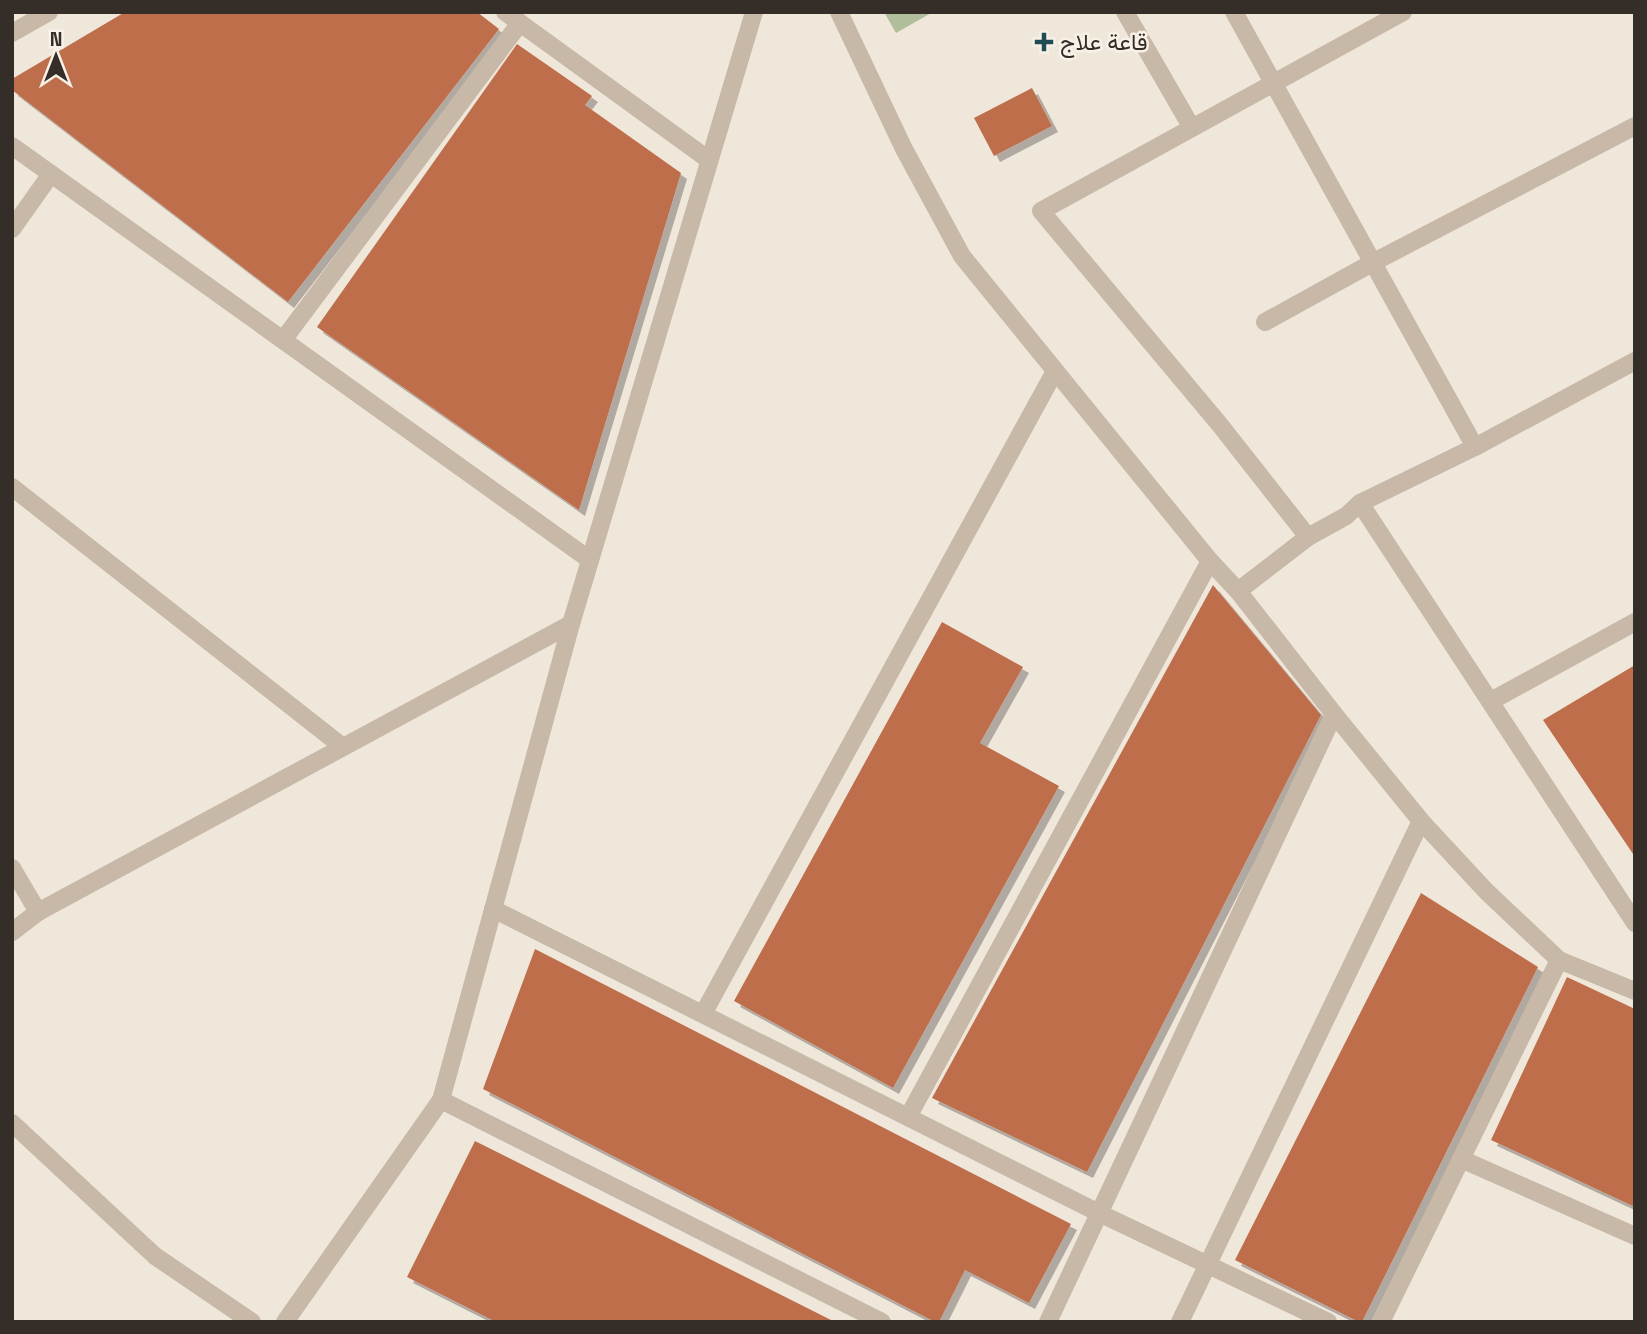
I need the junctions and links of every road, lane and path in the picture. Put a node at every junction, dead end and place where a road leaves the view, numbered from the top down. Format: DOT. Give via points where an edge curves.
graph roads {
  1 [pos="50,12"];
  2 [pos="754,12"];
  3 [pos="839,12"];
  4 [pos="1125,12"];
  5 [pos="1234,12"];
  6 [pos="1403,12"];
  7 [pos="512,18"];
  8 [pos="12,33"];
  9 [pos="1275,83"];
  10 [pos="1635,126"];
  11 [pos="1192,128"];
  12 [pos="12,146"];
  13 [pos="709,160"];
  14 [pos="51,174"];
  15 [pos="12,229"];
  16 [pos="1372,263"];
  17 [pos="1265,322"];
  18 [pos="283,340"];
  19 [pos="1635,361"];
  20 [pos="1055,371"];
  21 [pos="1475,447"];
  22 [pos="12,487"];
  23 [pos="1360,503"];
  24 [pos="1308,537"];
  25 [pos="590,559"];
  26 [pos="1210,561"];
  27 [pos="1238,591"];
  28 [pos="1635,622"];
  29 [pos="571,624"];
  30 [pos="1491,701"];
  31 [pos="1334,715"];
  32 [pos="343,747"];
  33 [pos="1421,821"];
  34 [pos="12,868"];
  35 [pos="493,909"];
  36 [pos="38,912"];
  37 [pos="1634,920"];
  38 [pos="12,932"];
  39 [pos="1559,960"];
  40 [pos="1635,991"];
  41 [pos="703,1014"];
  42 [pos="441,1100"];
  43 [pos="908,1117"];
  44 [pos="12,1123"];
  45 [pos="1461,1158"];
  46 [pos="1099,1213"];
  47 [pos="1635,1236"];
  48 [pos="1208,1265"];
  49 [pos="252,1322"];
  50 [pos="285,1322"];
  51 [pos="882,1322"];
  52 [pos="1048,1322"];
  53 [pos="1180,1322"];
  54 [pos="1328,1322"];
  55 [pos="1381,1322"];
  1 -- 8 [label="street"];
  2 -- 13 [label="street"];
  3 -- 20 [label="street" via="904,149 962,256"];
  4 -- 11 [label="street"];
  5 -- 9 [label="street"];
  6 -- 9 [label="street"];
  7 -- 13 [label="street"];
  7 -- 18 [label="street"];
  9 -- 11 [label="street"];
  9 -- 16 [label="street"];
  10 -- 16 [label="street"];
  11 -- 24 [label="street" via="1041,211"];
  12 -- 14 [label="street"];
  13 -- 25 [label="street"];
  14 -- 15 [label="street"];
  14 -- 18 [label="street"];
  16 -- 17 [label="street"];
  16 -- 21 [label="street"];
  18 -- 25 [label="street"];
  19 -- 21 [label="street"];
  20 -- 26 [label="street"];
  20 -- 41 [label="street"];
  21 -- 23 [label="street"];
  22 -- 32 [label="street"];
  23 -- 24 [label="street"];
  23 -- 30 [label="street"];
  24 -- 27 [label="street"];
  25 -- 29 [label="street"];
  26 -- 27 [label="street"];
  26 -- 43 [label="street"];
  27 -- 31 [label="street"];
  28 -- 30 [label="street"];
  29 -- 32 [label="street"];
  29 -- 35 [label="street"];
  30 -- 37 [label="street"];
  31 -- 33 [label="street"];
  31 -- 46 [label="street"];
  32 -- 36 [label="street"];
  33 -- 39 [label="street"];
  33 -- 48 [label="street"];
  34 -- 36 [label="street"];
  35 -- 41 [label="street"];
  35 -- 42 [label="street"];
  36 -- 38 [label="street"];
  39 -- 40 [label="street"];
  39 -- 45 [label="street"];
  41 -- 43 [label="street"];
  42 -- 50 [label="street"];
  42 -- 51 [label="street"];
  43 -- 46 [label="street"];
  44 -- 49 [label="street" via="155,1256"];
  45 -- 47 [label="street"];
  45 -- 55 [label="street"];
  46 -- 48 [label="street"];
  46 -- 52 [label="street"];
  48 -- 53 [label="street"];
  48 -- 54 [label="street"];
}
